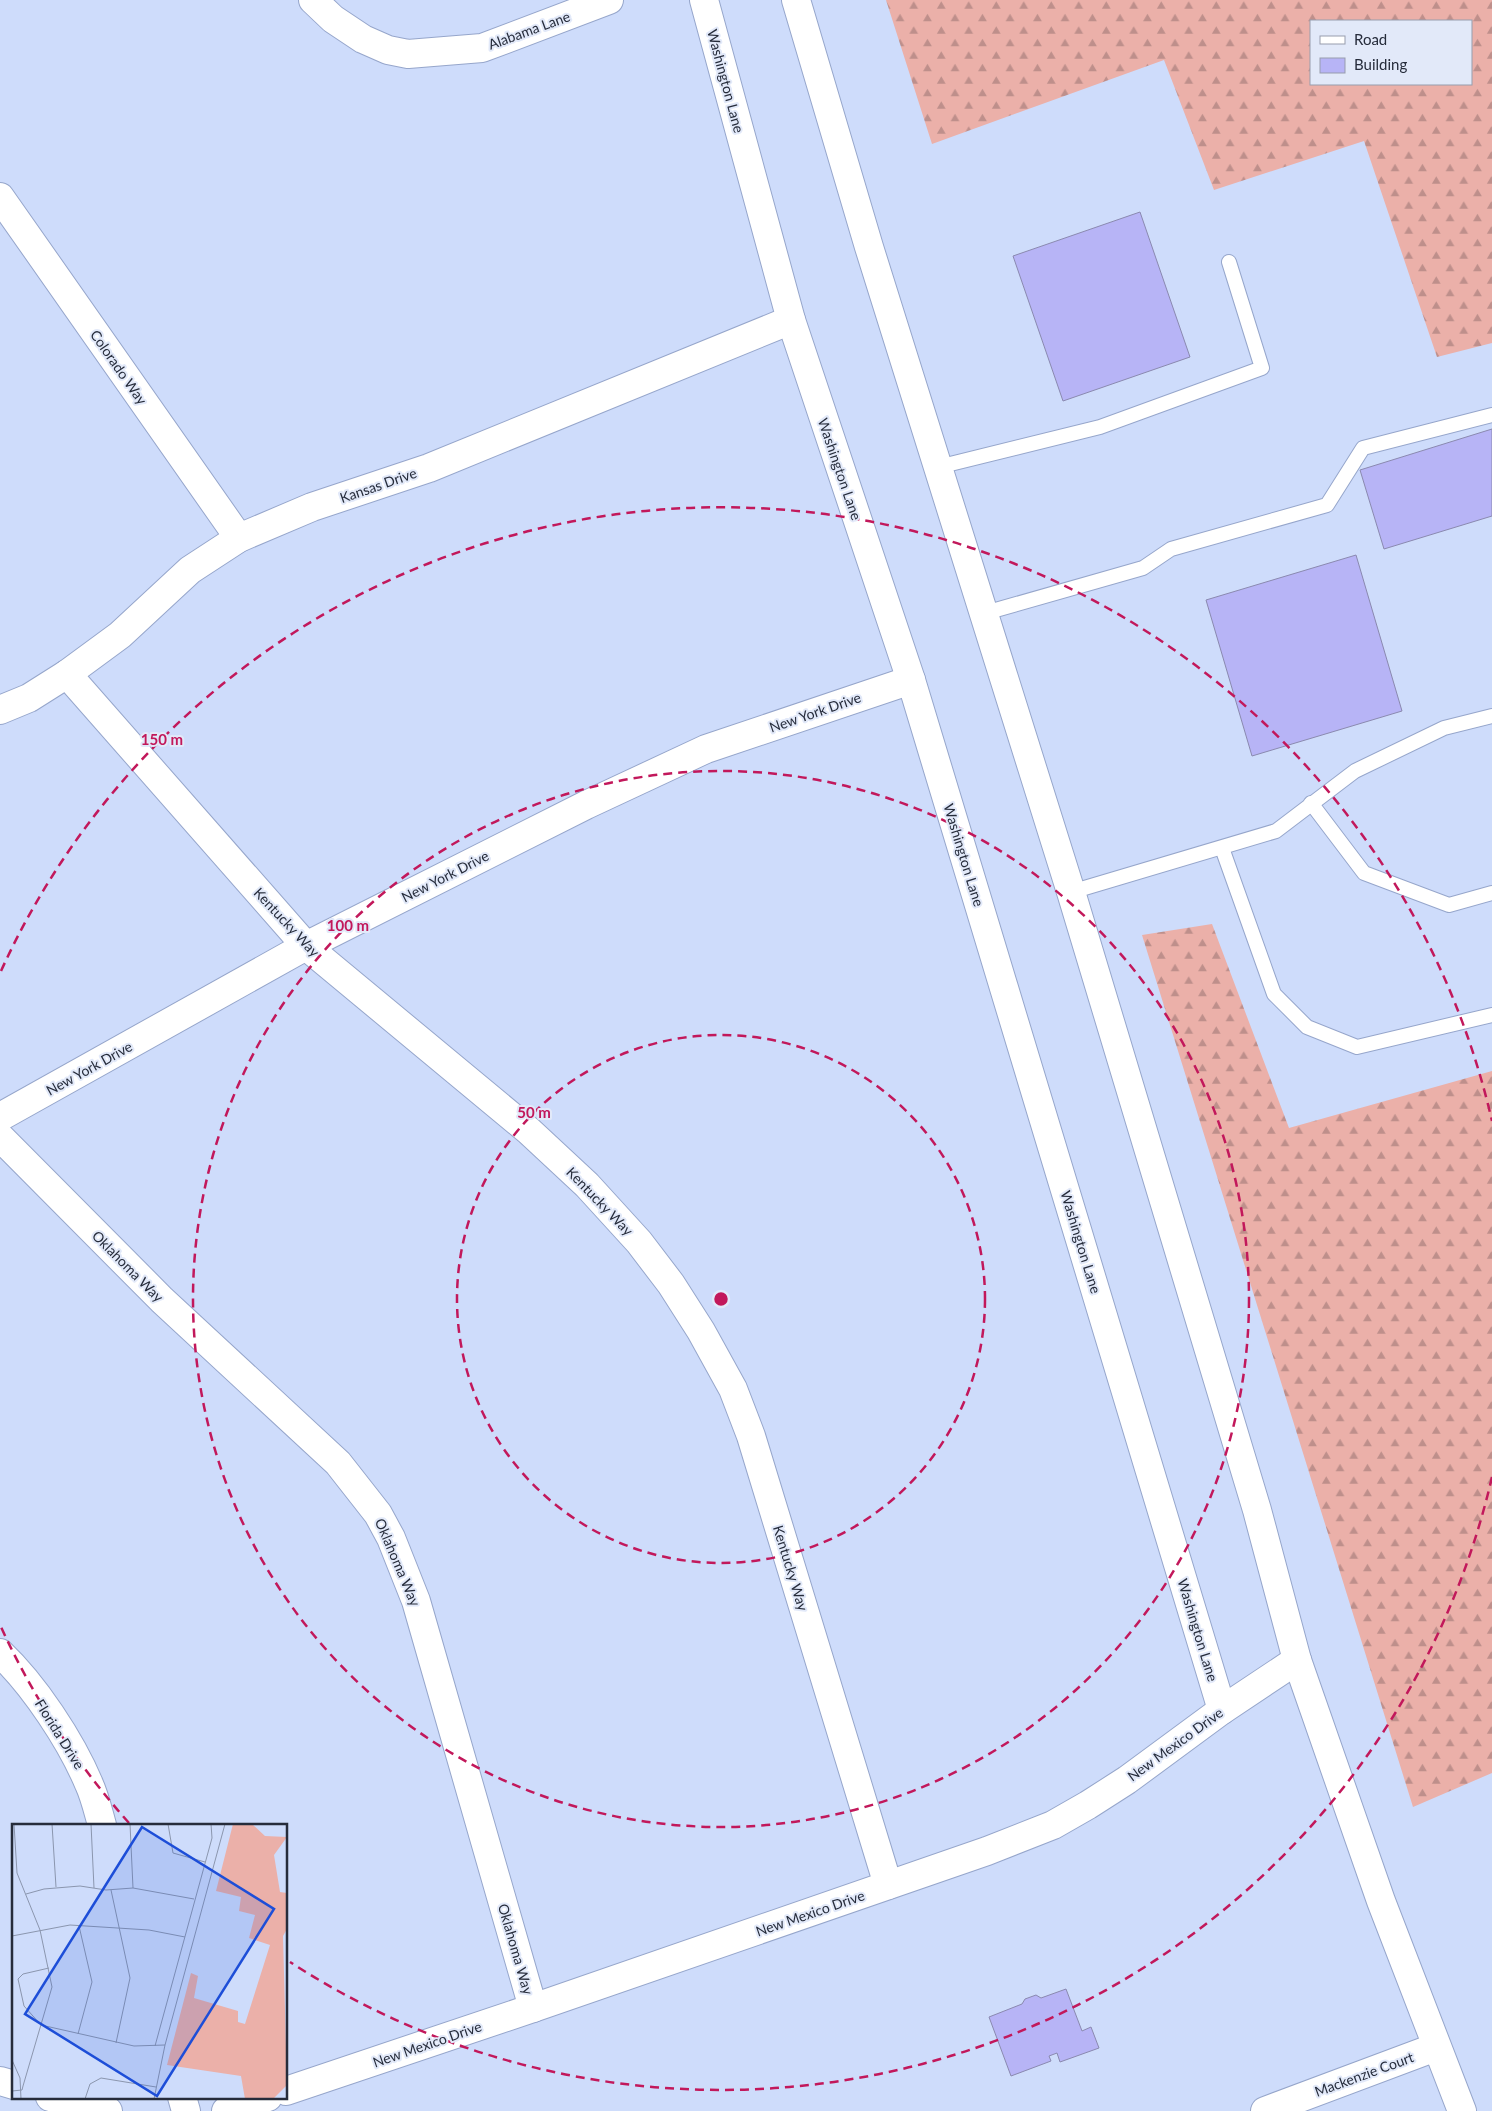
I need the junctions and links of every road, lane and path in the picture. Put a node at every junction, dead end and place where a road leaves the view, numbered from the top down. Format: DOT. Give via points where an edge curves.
graph roads {
  1 [pos="313,0"];
  2 [pos="609,0"];
  3 [pos="704,0"];
  4 [pos="796,0"];
  5 [pos="0,197"];
  6 [pos="1229,262"];
  7 [pos="791,320"];
  8 [pos="1492,415"];
  9 [pos="938,467"];
  10 [pos="239,538"];
  11 [pos="985,613"];
  12 [pos="67,674"];
  13 [pos="911,680"];
  14 [pos="0,710"];
  15 [pos="1492,716"];
  16 [pos="1311,804"];
  17 [pos="1222,848"];
  18 [pos="1071,892"];
  19 [pos="1492,892"];
  20 [pos="306,946"];
  21 [pos="1492,1014"];
  22 [pos="0,1117"];
  23 [pos="0,1137"];
  24 [pos="0,1653"];
  25 [pos="1297,1660"];
  26 [pos="1222,1710"];
  27 [pos="102,1824"];
  28 [pos="888,1886"];
  29 [pos="534,2008"];
  30 [pos="1436,2047"];
  31 [pos="288,2090"];
  32 [pos="54,2098"];
  33 [pos="182,2098"];
  34 [pos="265,2098"];
  35 [pos="108,2111"];
  36 [pos="186,2111"];
  37 [pos="226,2111"];
  38 [pos="1265,2111"];
  39 [pos="1462,2111"];
  1 -- 2 [label="street, Alabama Lane" via="333,19 363,39 388,50 408,54 482,48"];
  3 -- 7 [label="street, Washington Lane"];
  4 -- 9 [label="street"];
  5 -- 10 [label="street, Colorado Way"];
  6 -- 9 [label="lane" via="1262,368 1100,427"];
  7 -- 10 [label="street, Kansas Drive" via="429,468 312,507"];
  7 -- 13 [label="street, Washington Lane"];
  8 -- 11 [label="lane" via="1363,448 1327,505 1172,549 1143,568"];
  9 -- 11 [label="street"];
  10 -- 12 [label="street, Kansas Drive" via="190,570 120,635"];
  11 -- 18 [label="street"];
  12 -- 14 [label="street, Kansas Drive" via="29,698"];
  12 -- 20 [label="street, Kentucky Way"];
  13 -- 20 [label="street, New York Drive" via="706,749 586,805"];
  13 -- 26 [label="street, Washington Lane"];
  15 -- 16 [label="lane" via="1444,728 1356,771"];
  16 -- 17 [label="lane" via="1276,831"];
  16 -- 19 [label="lane" via="1364,873 1449,905"];
  17 -- 18 [label="lane"];
  17 -- 21 [label="lane" via="1274,994 1307,1028 1357,1047"];
  18 -- 25 [label="street" via="1255,1500"];
  20 -- 22 [label="street, New York Drive"];
  20 -- 28 [label="street, Kentucky Way" via="529,1131 587,1186 639,1242 701,1331 733,1389 751,1436"];
  23 -- 29 [label="street, Oklahoma Way" via="162,1300 338,1463 378,1514 416,1601"];
  24 -- 27 [label="street, Florida Drive" via="34,1693 77,1757"];
  25 -- 26 [label="street, New Mexico Drive"];
  25 -- 30 [label="street"];
  26 -- 28 [label="street, New Mexico Drive" via="1127,1780 1053,1825"];
  28 -- 29 [label="street, New Mexico Drive"];
  29 -- 31 [label="street, New Mexico Drive"];
  30 -- 38 [label="street, Mackenzie Court"];
  30 -- 39 [label="street"];
  32 -- 35 [label="street"];
  33 -- 36 [label="street"];
  34 -- 37 [label="street"];
}
